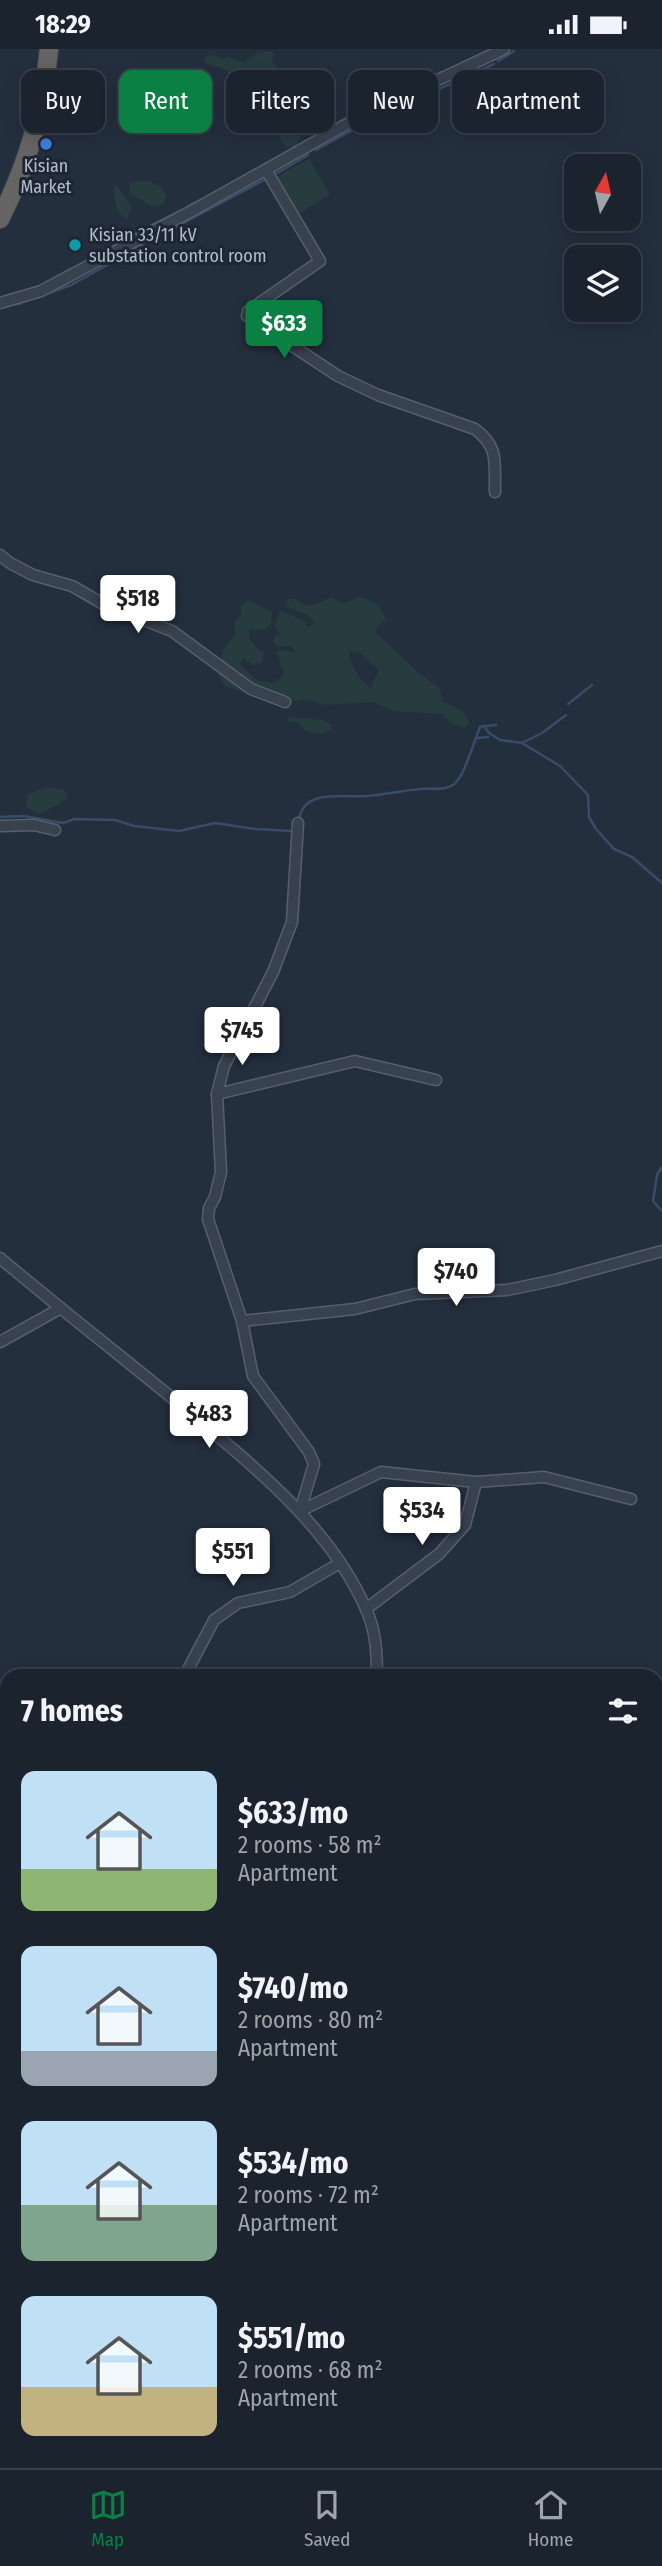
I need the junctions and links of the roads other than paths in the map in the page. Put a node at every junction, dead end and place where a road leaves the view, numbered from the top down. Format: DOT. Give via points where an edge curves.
graph roads {
  1 [pos="49,49"];
  2 [pos="505,49"];
  3 [pos="266,170"];
  4 [pos="0,219"];
  5 [pos="0,303"];
  6 [pos="495,492"];
  7 [pos="0,555"];
  8 [pos="285,702"];
  9 [pos="298,823"];
  10 [pos="0,826"];
  11 [pos="55,830"];
  12 [pos="436,1080"];
  13 [pos="217,1094"];
  14 [pos="662,1251"];
  15 [pos="0,1258"];
  16 [pos="61,1308"];
  17 [pos="242,1321"];
  18 [pos="0,1342"];
  19 [pos="475,1482"];
  20 [pos="631,1499"];
  21 [pos="300,1511"];
  22 [pos="340,1563"];
  23 [pos="366,1609"];
  24 [pos="188,1669"];
  25 [pos="377,1669"];
  1 -- 4 [label="highway" via="30,149"];
  2 -- 3 [label="street" via="365,114"];
  3 -- 5 [label="street" via="41,291"];
  3 -- 6 [label="street" via="320,261 247,316 338,376 387,399 475,429 489,439 493,449"];
  7 -- 8 [label="street" via="33,575 72,586 105,605 172,631 251,689"];
  9 -- 13 [label="street" via="292,922 273,972 224,1066"];
  10 -- 11 [label="street"];
  12 -- 13 [label="street" via="355,1061"];
  13 -- 17 [label="street" via="220,1172 208,1219"];
  14 -- 17 [label="street" via="508,1290 415,1294 355,1309"];
  15 -- 16 [label="street"];
  16 -- 18 [label="street"];
  16 -- 21 [label="street" via="225,1442"];
  17 -- 21 [label="street" via="253,1376 314,1464"];
  19 -- 20 [label="street" via="544,1477"];
  19 -- 21 [label="street" via="381,1472"];
  19 -- 23 [label="street" via="465,1525 439,1554"];
  21 -- 22 [label="street"];
  22 -- 23 [label="street"];
  22 -- 24 [label="street" via="290,1592 238,1603 214,1620"];
  23 -- 25 [label="street" via="377,1645"];
}
